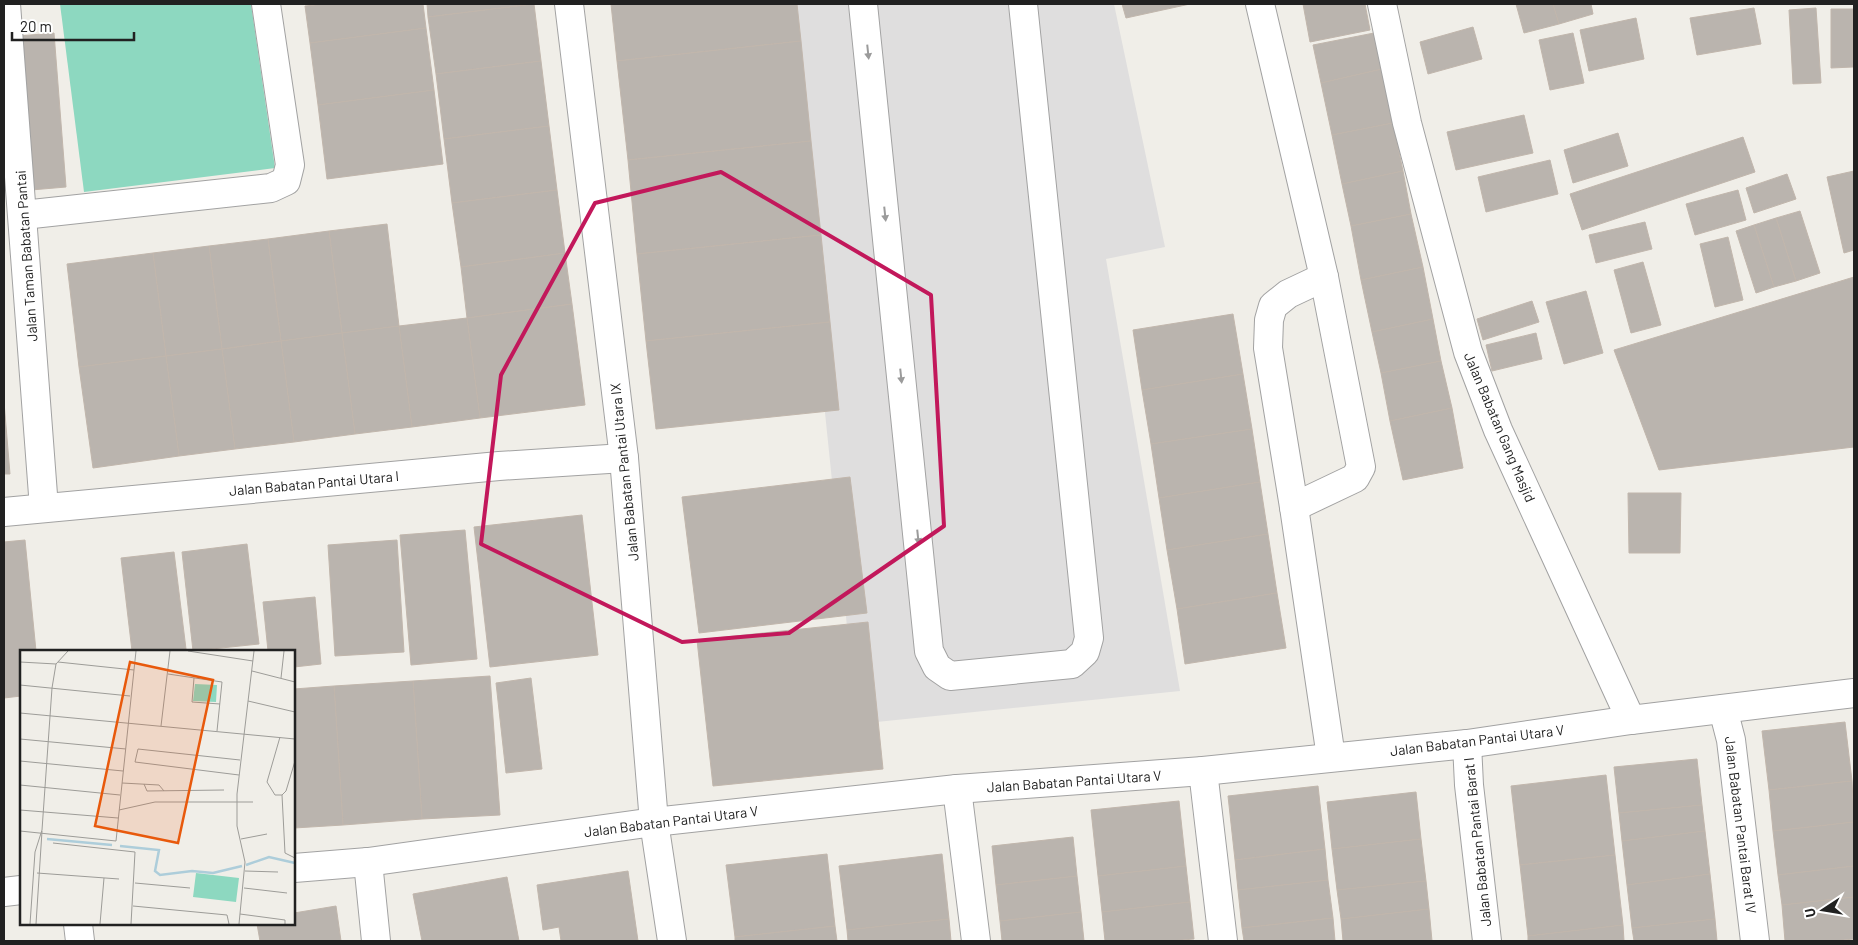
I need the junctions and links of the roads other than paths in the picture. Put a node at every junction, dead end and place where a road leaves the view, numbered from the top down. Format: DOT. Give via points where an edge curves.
graph roads {
  1 [pos="6,4"];
  2 [pos="266,4"];
  3 [pos="568,4"];
  4 [pos="864,4"];
  5 [pos="1023,4"];
  6 [pos="1260,4"];
  7 [pos="1382,4"];
  8 [pos="23,215"];
  9 [pos="1324,277"];
  10 [pos="624,458"];
  11 [pos="1294,507"];
  12 [pos="44,508"];
  13 [pos="4,512"];
  14 [pos="1854,693"];
  15 [pos="1723,709"];
  16 [pos="1631,720"];
  17 [pos="1467,744"];
  18 [pos="1331,757"];
  19 [pos="1203,771"];
  20 [pos="958,789"];
  21 [pos="654,822"];
  22 [pos="368,862"];
  23 [pos="295,868"];
  24 [pos="20,890"];
  25 [pos="4,892"];
  26 [pos="78,925"];
  27 [pos="80,941"];
  28 [pos="376,941"];
  29 [pos="672,941"];
  30 [pos="976,941"];
  31 [pos="1223,941"];
  32 [pos="1487,941"];
  33 [pos="1756,941"];
  1 -- 8 [label="street, Jalan Taman Babatan Pantai"];
  2 -- 8 [label="street" via="290,165 286,181 270,188"];
  3 -- 10 [label="street, Jalan Babatan Pantai Utara IX"];
  4 -- 5 [label="street, one-way" via="930,651 937,667 950,676 1072,664 1085,652 1089,638"];
  6 -- 9 [label="street"];
  7 -- 16 [label="street, Jalan Babatan Gang Masjid" via="1408,123 1468,352 1498,430"];
  8 -- 12 [label="street, Jalan Taman Babatan Pantai"];
  9 -- 11 [label="street" via="1288,294 1273,306 1268,320 1268,348"];
  9 -- 11 [label="street" via="1361,467 1355,478"];
  10 -- 12 [label="street, Jalan Babatan Pantai Utara I" via="499,466"];
  10 -- 21 [label="street, Jalan Babatan Pantai Utara IX"];
  11 -- 18 [label="street"];
  12 -- 13 [label="street, Jalan Babatan Pantai Utara I"];
  14 -- 15 [label="street, Jalan Babatan Pantai Utara V"];
  15 -- 16 [label="street, Jalan Babatan Pantai Utara V"];
  15 -- 33 [label="street, Jalan Babatan Pantai Barat IV" via="1731,740"];
  16 -- 17 [label="street, Jalan Babatan Pantai Utara V"];
  17 -- 18 [label="street, Jalan Babatan Pantai Utara V"];
  17 -- 32 [label="street, Jalan Babatan Pantai Barat I"];
  18 -- 19 [label="street, Jalan Babatan Pantai Utara V"];
  19 -- 20 [label="street, Jalan Babatan Pantai Utara V"];
  19 -- 31 [label="street"];
  20 -- 21 [label="street, Jalan Babatan Pantai Utara V"];
  20 -- 30 [label="street"];
  21 -- 22 [label="street, Jalan Babatan Pantai Utara V"];
  21 -- 29 [label="street, Jalan Babatan Pantai Utara IX"];
  22 -- 23 [label="street, Jalan Babatan Pantai Utara V"];
  22 -- 28 [label="street"];
  24 -- 25 [label="street"];
  26 -- 27 [label="street"];
}
